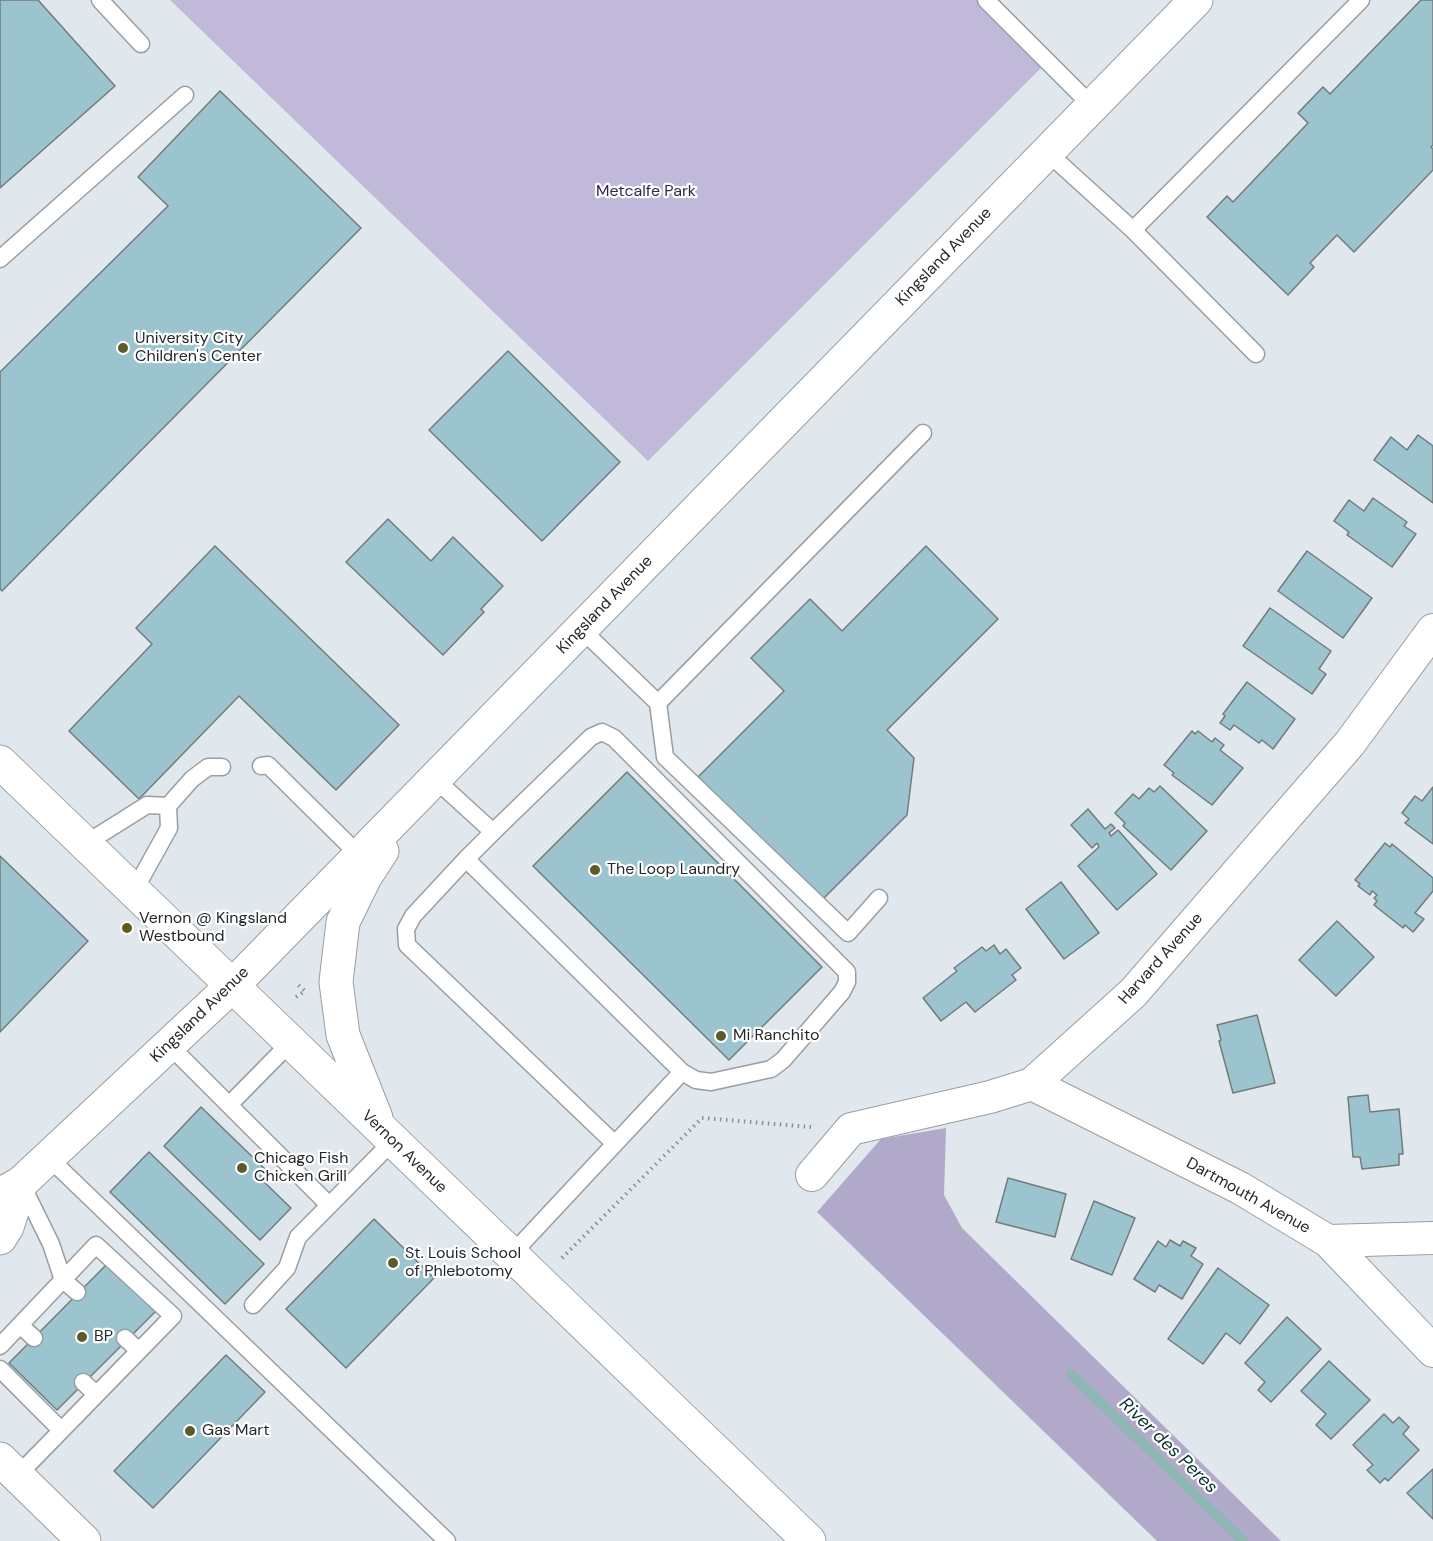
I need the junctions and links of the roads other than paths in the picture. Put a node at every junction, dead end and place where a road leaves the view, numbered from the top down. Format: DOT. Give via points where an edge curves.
graph roads {
  1 [pos="100,0"];
  2 [pos="986,0"];
  3 [pos="1196,0"];
  4 [pos="1361,0"];
  5 [pos="141,45"];
  6 [pos="185,95"];
  7 [pos="1092,106"];
  8 [pos="1047,152"];
  9 [pos="1133,230"];
  10 [pos="0,259"];
  11 [pos="1256,354"];
  12 [pos="923,433"];
  13 [pos="581,629"];
  14 [pos="1433,630"];
  15 [pos="658,703"];
  16 [pos="0,762"];
  17 [pos="261,766"];
  18 [pos="222,767"];
  19 [pos="428,785"];
  20 [pos="168,806"];
  21 [pos="493,832"];
  22 [pos="85,843"];
  23 [pos="360,855"];
  24 [pos="466,859"];
  25 [pos="134,891"];
  26 [pos="879,898"];
  27 [pos="232,986"];
  28 [pos="291,1042"];
  29 [pos="169,1046"];
  30 [pos="682,1072"];
  31 [pos="1032,1083"];
  32 [pos="229,1106"];
  33 [pos="386,1135"];
  34 [pos="615,1144"];
  35 [pos="49,1158"];
  36 [pos="812,1175"];
  37 [pos="10,1189"];
  38 [pos="329,1205"];
  39 [pos="0,1238"];
  40 [pos="1433,1238"];
  41 [pos="1328,1241"];
  42 [pos="512,1255"];
  43 [pos="63,1280"];
  44 [pos="77,1292"];
  45 [pos="253,1305"];
  46 [pos="20,1325"];
  47 [pos="33,1338"];
  48 [pos="125,1338"];
  49 [pos="0,1346"];
  50 [pos="139,1351"];
  51 [pos="1433,1351"];
  52 [pos="0,1370"];
  53 [pos="84,1383"];
  54 [pos="96,1394"];
  55 [pos="61,1430"];
  56 [pos="8,1468"];
  57 [pos="84,1541"];
  58 [pos="447,1541"];
  59 [pos="809,1541"];
  1 -- 5 [label="lane"];
  2 -- 7 [label="lane"];
  3 -- 7 [label="street, Kingsland Avenue"];
  4 -- 9 [label="lane"];
  6 -- 10 [label="lane"];
  7 -- 8 [label="street, Kingsland Avenue"];
  8 -- 9 [label="lane"];
  8 -- 13 [label="street, Kingsland Avenue"];
  9 -- 11 [label="lane"];
  12 -- 15 [label="lane"];
  13 -- 15 [label="lane"];
  13 -- 19 [label="street, Kingsland Avenue"];
  14 -- 31 [label="street, Harvard Avenue" via="1350,743 1133,993"];
  15 -- 26 [label="lane" via="665,757 848,933"];
  16 -- 22 [label="street, Vernon Avenue"];
  17 -- 23 [label="lane" via="268,765"];
  18 -- 20 [label="lane" via="208,767 192,778"];
  19 -- 21 [label="lane"];
  19 -- 23 [label="street, Kingsland Avenue"];
  19 -- 33 [label="street" via="365,877 343,922 336,982 343,1035"];
  20 -- 22 [label="lane" via="147,805"];
  20 -- 25 [label="lane" via="169,828"];
  21 -- 24 [label="lane"];
  21 -- 30 [label="lane" via="591,737 602,732 614,738 847,972 842,992 771,1069 711,1082"];
  22 -- 25 [label="street, Vernon Avenue"];
  23 -- 27 [label="street, Kingsland Avenue"];
  24 -- 30 [label="lane"];
  24 -- 34 [label="lane" via="413,916 406,929 407,945"];
  25 -- 27 [label="street, Vernon Avenue"];
  27 -- 28 [label="street, Vernon Avenue"];
  27 -- 29 [label="street, Kingsland Avenue"];
  28 -- 32 [label="lane"];
  28 -- 33 [label="street, Vernon Avenue"];
  29 -- 32 [label="lane"];
  29 -- 35 [label="street, Kingsland Avenue"];
  30 -- 34 [label="lane"];
  31 -- 36 [label="street, Harvard Avenue" via="990,1097 851,1129"];
  31 -- 41 [label="street, Dartmouth Avenue" via="1240,1188"];
  32 -- 38 [label="lane"];
  33 -- 38 [label="lane"];
  33 -- 42 [label="street, Vernon Avenue"];
  34 -- 42 [label="lane"];
  35 -- 37 [label="street, Kingsland Avenue"];
  35 -- 58 [label="lane"];
  37 -- 39 [label="street" via="7,1227"];
  37 -- 43 [label="lane" via="51,1244"];
  38 -- 45 [label="lane" via="298,1237 287,1268"];
  40 -- 41 [label="street"];
  41 -- 51 [label="street, Dartmouth Avenue"];
  42 -- 59 [label="street, Vernon Avenue"];
  43 -- 44 [label="lane"];
  43 -- 46 [label="lane"];
  43 -- 50 [label="lane" via="96,1245 173,1316"];
  46 -- 47 [label="lane"];
  46 -- 49 [label="lane"];
  48 -- 50 [label="lane"];
  50 -- 54 [label="lane"];
  52 -- 55 [label="lane"];
  53 -- 54 [label="lane"];
  54 -- 55 [label="lane"];
  55 -- 56 [label="lane"];
  56 -- 57 [label="street"];
}
